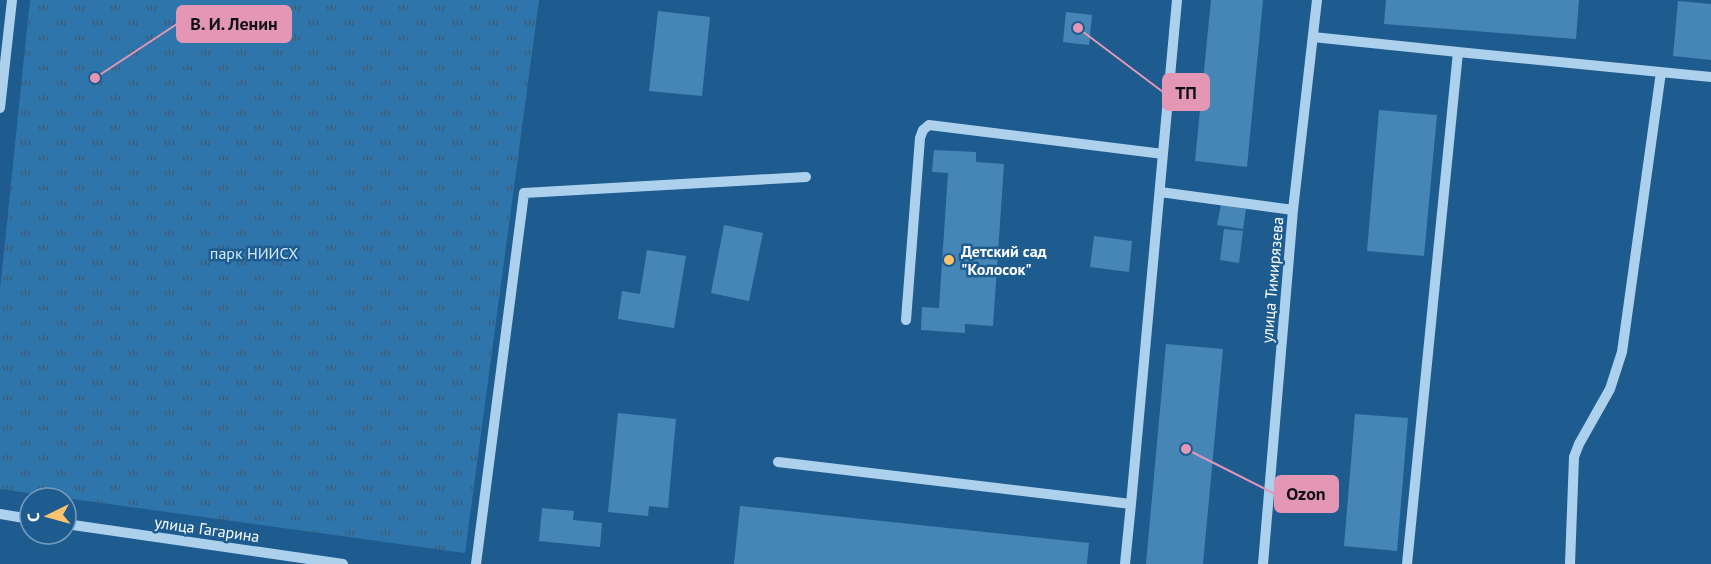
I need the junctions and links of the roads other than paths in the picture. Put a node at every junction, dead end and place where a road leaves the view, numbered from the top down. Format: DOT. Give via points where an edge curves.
graph roads {
  1 [pos="12,0"];
  2 [pos="1177,0"];
  3 [pos="1317,0"];
  4 [pos="1313,37"];
  5 [pos="1458,52"];
  6 [pos="1661,72"];
  7 [pos="1711,77"];
  8 [pos="0,108"];
  9 [pos="1163,154"];
  10 [pos="806,177"];
  11 [pos="1160,192"];
  12 [pos="1293,210"];
  13 [pos="906,321"];
  14 [pos="778,462"];
  15 [pos="1131,504"];
  16 [pos="0,514"];
  17 [pos="18,517"];
  18 [pos="78,526"];
  19 [pos="343,564"];
  20 [pos="476,564"];
  21 [pos="1125,564"];
  22 [pos="1263,564"];
  23 [pos="1407,564"];
  24 [pos="1570,564"];
  1 -- 8 [label="street"];
  2 -- 9 [label="street"];
  3 -- 4 [label="street, улица Тимирязева"];
  4 -- 5 [label="street"];
  4 -- 12 [label="street, улица Тимирязева"];
  5 -- 6 [label="street"];
  5 -- 23 [label="street"];
  6 -- 7 [label="street"];
  6 -- 24 [label="street" via="1622,352 1610,389 1574,457"];
  9 -- 11 [label="street"];
  9 -- 13 [label="street" via="929,126 920,138"];
  10 -- 20 [label="street" via="524,193"];
  11 -- 12 [label="street"];
  11 -- 15 [label="street"];
  12 -- 22 [label="street, улица Тимирязева"];
  14 -- 15 [label="street"];
  15 -- 21 [label="street"];
  16 -- 17 [label="street"];
  18 -- 19 [label="street, улица Гагарина"];
}
